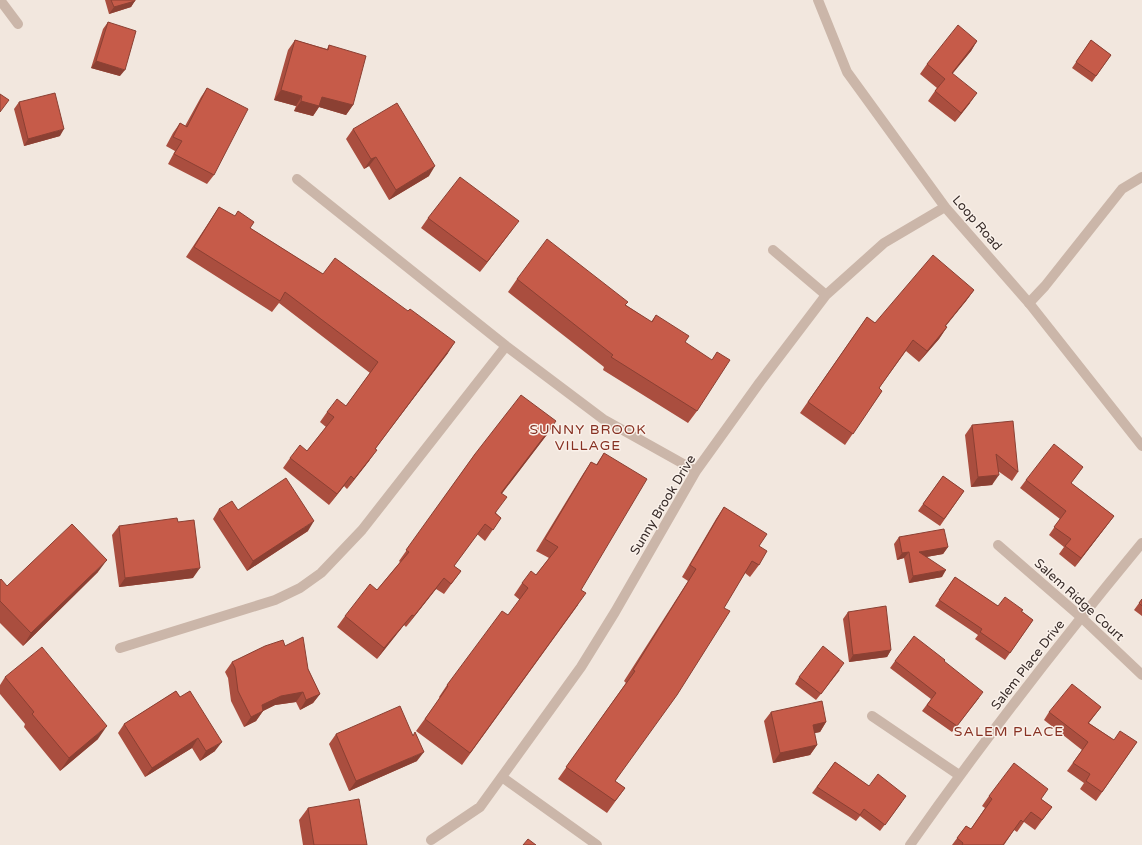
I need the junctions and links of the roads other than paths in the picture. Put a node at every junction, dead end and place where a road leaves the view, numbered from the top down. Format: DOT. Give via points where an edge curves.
graph roads {
  1 [pos="0,0"];
  2 [pos="818,0"];
  3 [pos="18,24"];
  4 [pos="1142,177"];
  5 [pos="297,179"];
  6 [pos="945,207"];
  7 [pos="774,250"];
  8 [pos="826,295"];
  9 [pos="1029,303"];
  10 [pos="506,346"];
  11 [pos="1142,446"];
  12 [pos="696,471"];
  13 [pos="1142,543"];
  14 [pos="998,545"];
  15 [pos="1081,617"];
  16 [pos="120,648"];
  17 [pos="1142,676"];
  18 [pos="872,716"];
  19 [pos="959,775"];
  20 [pos="502,777"];
  21 [pos="431,840"];
  22 [pos="597,845"];
  23 [pos="910,845"];
  1 -- 3 [label="street"];
  2 -- 6 [label="street, Loop Road" via="847,72"];
  4 -- 9 [label="street" via="1122,189"];
  5 -- 10 [label="street"];
  6 -- 8 [label="street, Sunny Brook Drive" via="884,244"];
  6 -- 9 [label="street, Loop Road"];
  7 -- 8 [label="street"];
  8 -- 12 [label="street, Sunny Brook Drive"];
  9 -- 11 [label="street, Loop Road"];
  10 -- 12 [label="street" via="603,419"];
  10 -- 16 [label="street" via="362,530 321,573 300,588 275,600"];
  12 -- 20 [label="street, Sunny Brook Drive" via="616,612"];
  13 -- 15 [label="street, Salem Place Drive"];
  14 -- 15 [label="street, Salem Ridge Court"];
  15 -- 17 [label="street, Salem Ridge Court"];
  15 -- 19 [label="street, Salem Place Drive"];
  18 -- 19 [label="street"];
  19 -- 23 [label="street, Salem Place Drive"];
  20 -- 21 [label="street, Sunny Brook Drive" via="480,807"];
  20 -- 22 [label="street"];
}
